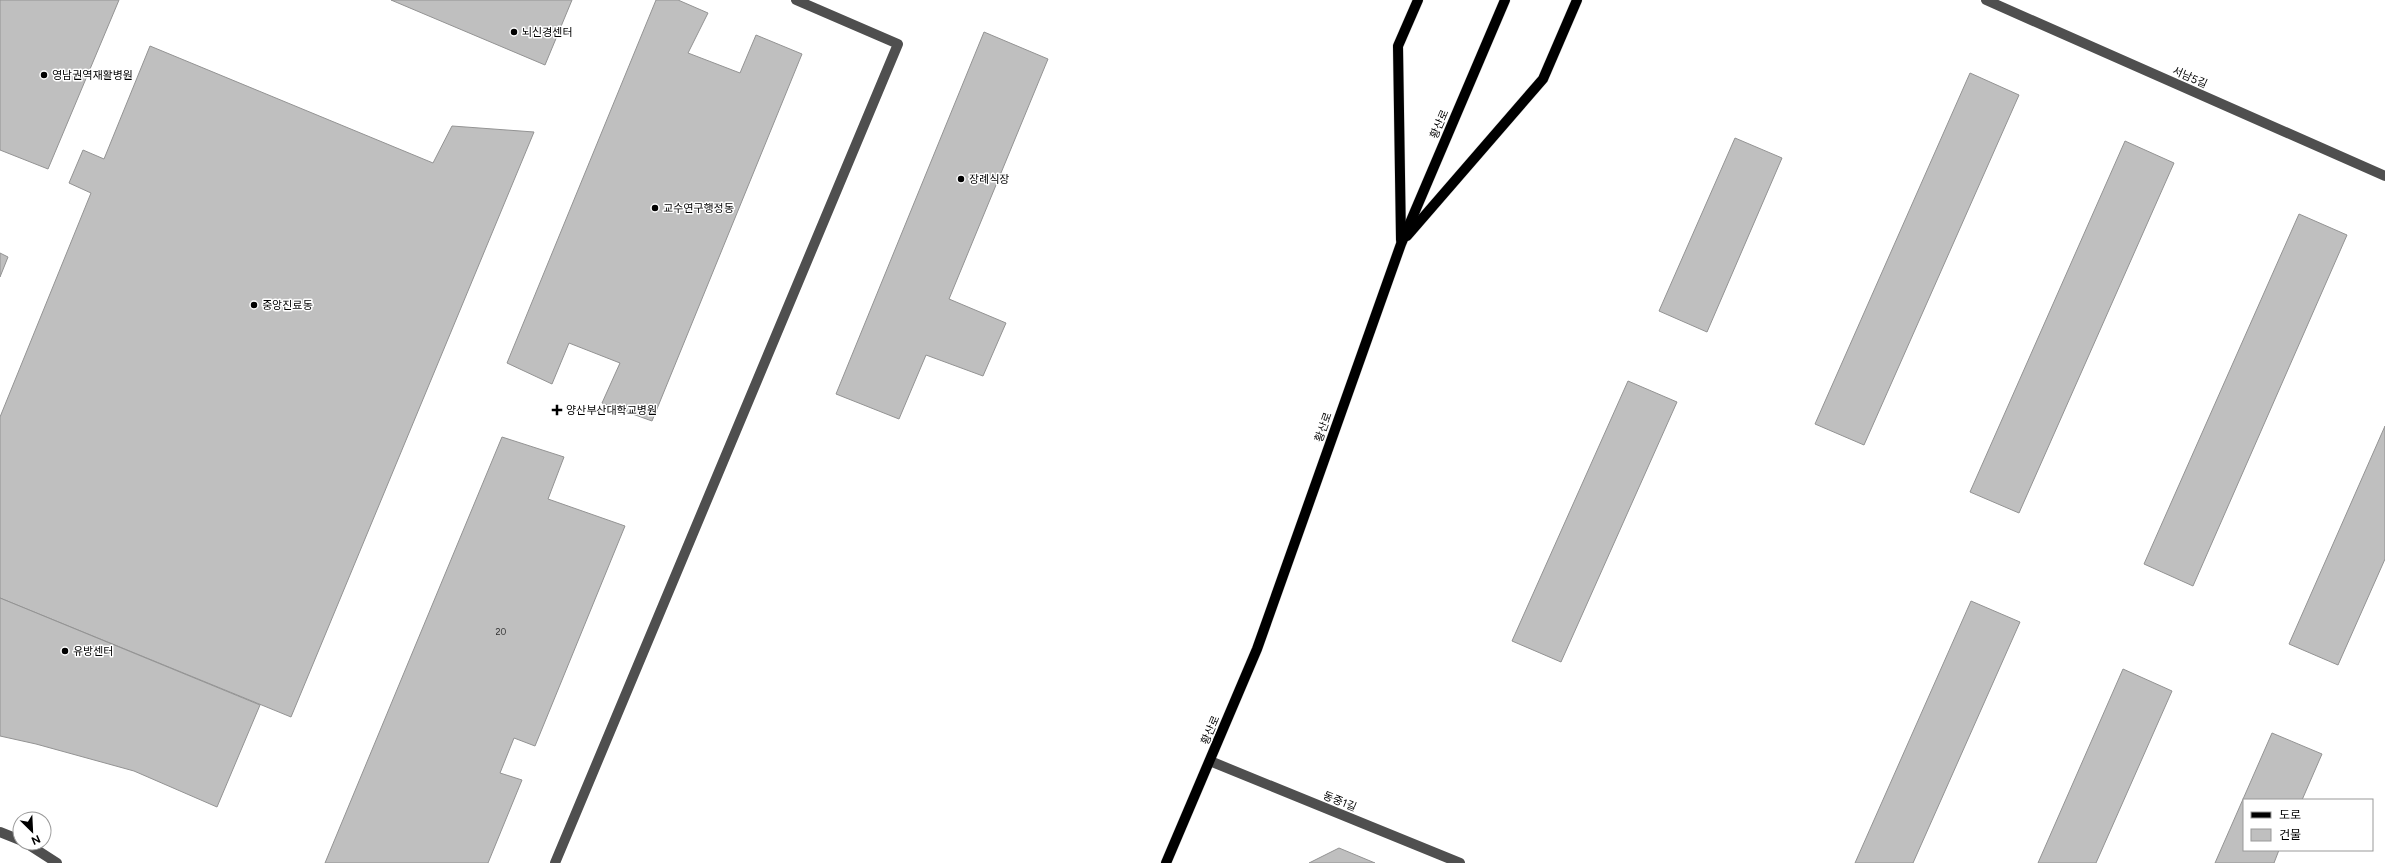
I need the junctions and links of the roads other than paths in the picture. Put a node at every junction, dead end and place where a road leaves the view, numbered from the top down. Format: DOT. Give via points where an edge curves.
graph roads {
  1 [pos="796,0"];
  2 [pos="1418,0"];
  3 [pos="1505,0"];
  4 [pos="1577,0"];
  5 [pos="1986,0"];
  6 [pos="2385,176"];
  7 [pos="1401,244"];
  8 [pos="1210,761"];
  9 [pos="0,832"];
  10 [pos="12,837"];
  11 [pos="38,851"];
  12 [pos="57,863"];
  13 [pos="555,863"];
  14 [pos="1166,863"];
  15 [pos="1460,863"];
  1 -- 13 [label="street" via="898,44"];
  2 -- 7 [label="main road" via="1398,46"];
  3 -- 7 [label="main road, 황산로"];
  4 -- 7 [label="main road" via="1543,79"];
  5 -- 6 [label="street, 서남5길"];
  7 -- 8 [label="main road, 황산로" via="1257,649"];
  8 -- 14 [label="main road, 황산로"];
  8 -- 15 [label="street, 동중1길"];
  9 -- 10 [label="street"];
  11 -- 12 [label="street"];
}
